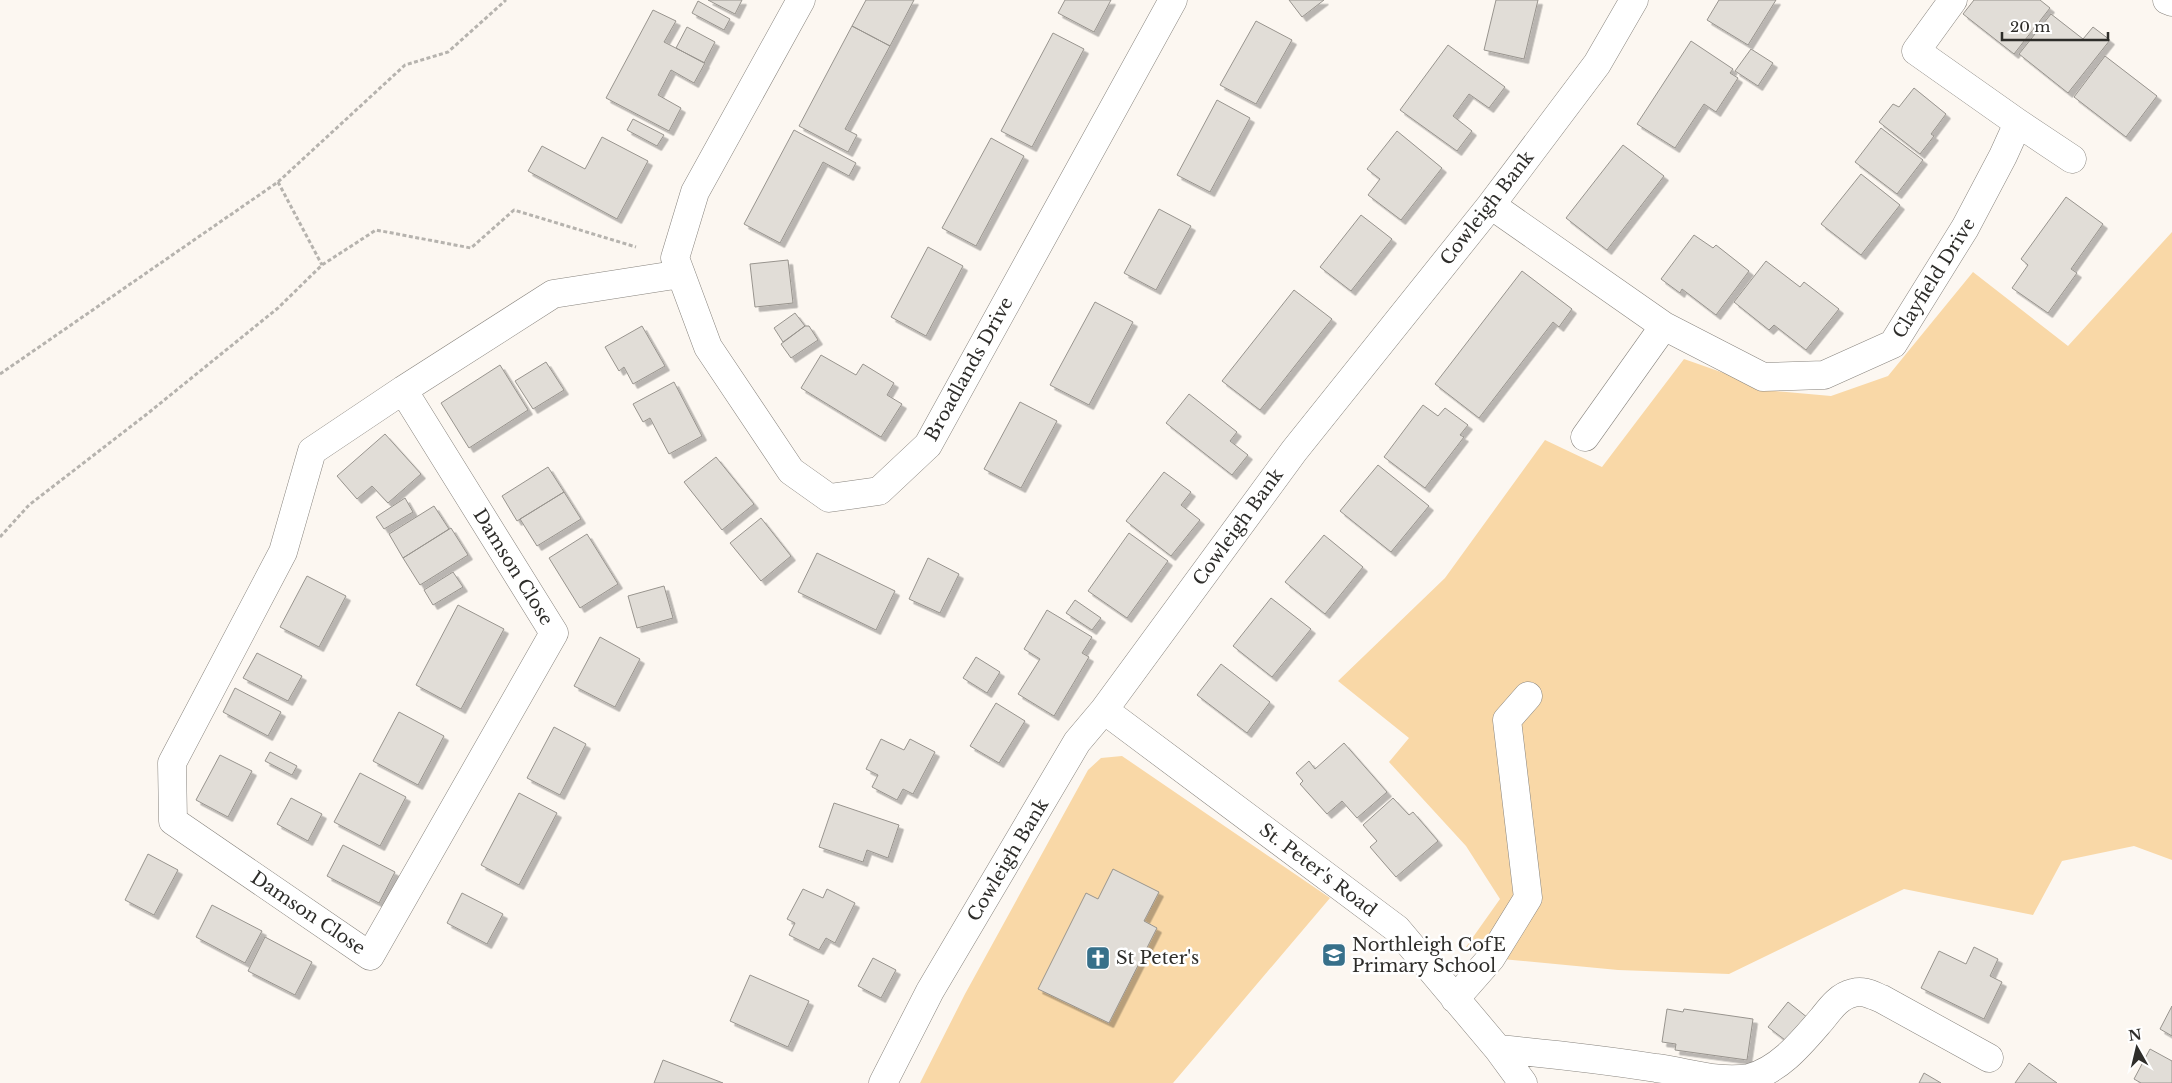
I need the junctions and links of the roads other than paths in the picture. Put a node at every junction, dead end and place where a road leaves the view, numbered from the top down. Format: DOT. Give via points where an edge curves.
graph roads {
  1 [pos="801,0"];
  2 [pos="1173,0"];
  3 [pos="1634,0"];
  4 [pos="1953,0"];
  5 [pos="2167,0"];
  6 [pos="2172,2"];
  7 [pos="2018,122"];
  8 [pos="2072,159"];
  9 [pos="1491,205"];
  10 [pos="678,266"];
  11 [pos="1664,326"];
  12 [pos="403,390"];
  13 [pos="1585,437"];
  14 [pos="1528,696"];
  15 [pos="1104,710"];
  16 [pos="1455,999"];
  17 [pos="1498,1048"];
  18 [pos="1989,1058"];
  19 [pos="883,1083"];
  20 [pos="1523,1083"];
  1 -- 10 [label="street" via="695,192"];
  2 -- 10 [label="street, Broadlands Drive" via="928,445 879,491 830,498 791,471 708,347"];
  3 -- 9 [label="street, Cowleigh Bank" via="1597,64"];
  4 -- 7 [label="street" via="1916,51"];
  5 -- 6 [label="street"];
  7 -- 8 [label="street"];
  7 -- 11 [label="street, Clayfield Drive" via="1965,228 1893,344 1824,375 1763,377"];
  9 -- 11 [label="street, Clayfield Drive"];
  9 -- 15 [label="street, Cowleigh Bank" via="1294,451"];
  10 -- 12 [label="street, Damson Close" via="553,294"];
  11 -- 13 [label="street"];
  12 -- 12 [label="street, Damson Close" via="554,632 370,956 174,821 172,763 283,552 312,451"];
  14 -- 16 [label="street" via="1507,720 1528,898 1491,958"];
  15 -- 16 [label="street, St. Peter's Road" via="1397,929"];
  15 -- 19 [label="street, Cowleigh Bank" via="1072,751 930,991"];
  16 -- 17 [label="street, St. Peter's Road"];
  17 -- 18 [label="street" via="1583,1057 1735,1081 1770,1069 1799,1044 1835,1004 1846,996 1865,992"];
  17 -- 20 [label="street, St. Peter's Road"];
}
